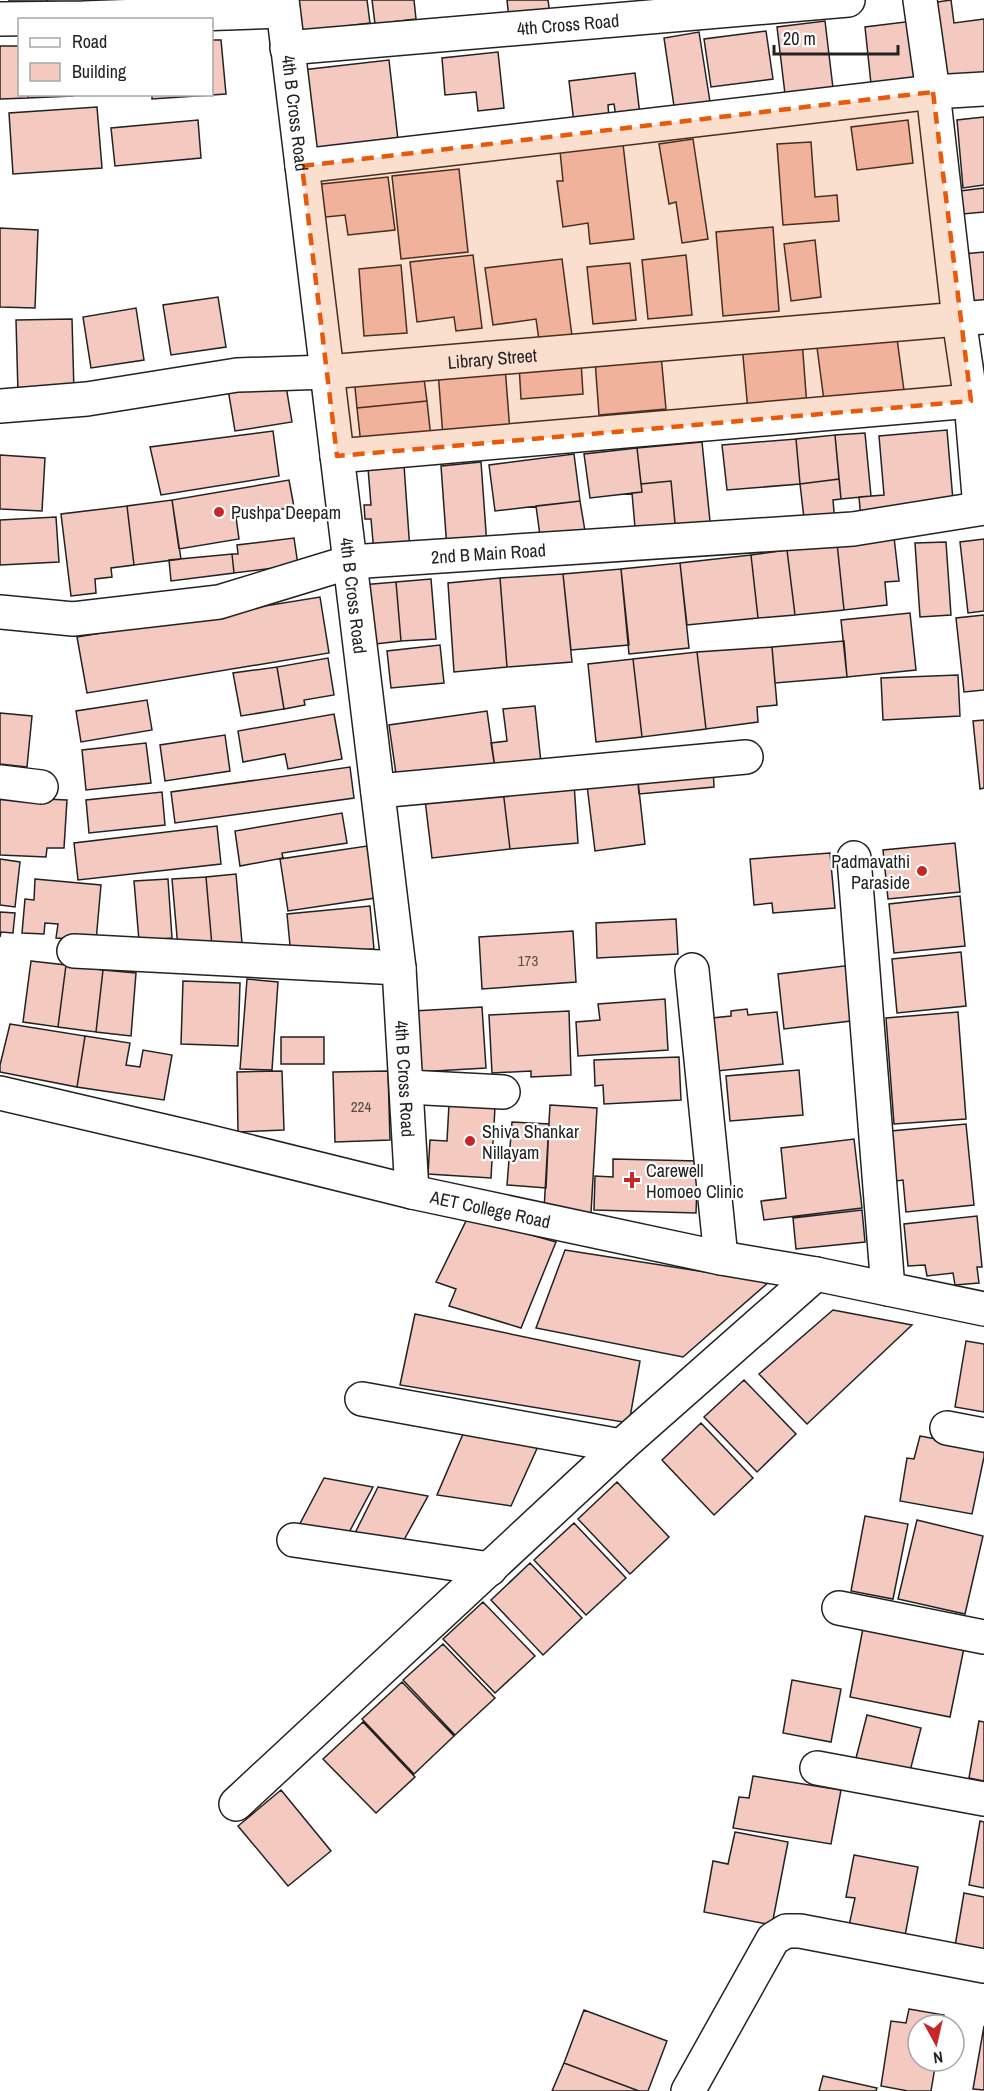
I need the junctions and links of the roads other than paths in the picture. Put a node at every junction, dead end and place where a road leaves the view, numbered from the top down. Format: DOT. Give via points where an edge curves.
graph roads {
  1 [pos="848,0"];
  2 [pos="920,0"];
  3 [pos="282,5"];
  4 [pos="83,18"];
  5 [pos="0,19"];
  6 [pos="18,19"];
  7 [pos="288,48"];
  8 [pos="984,89"];
  9 [pos="933,92"];
  10 [pos="302,166"];
  11 [pos="971,318"];
  12 [pos="327,372"];
  13 [pos="971,401"];
  14 [pos="0,406"];
  15 [pos="337,456"];
  16 [pos="982,508"];
  17 [pos="350,562"];
  18 [pos="0,612"];
  19 [pos="746,757"];
  20 [pos="0,782"];
  21 [pos="41,787"];
  22 [pos="378,791"];
  23 [pos="854,858"];
  24 [pos="74,951"];
  25 [pos="399,968"];
  26 [pos="692,970"];
  27 [pos="407,1087"];
  28 [pos="503,1092"];
  29 [pos="0,1093"];
  30 [pos="412,1192"];
  31 [pos="721,1258"];
  32 [pos="816,1274"];
  33 [pos="888,1289"];
  34 [pos="984,1309"];
  35 [pos="362,1399"];
  36 [pos="947,1428"];
  37 [pos="984,1435"];
  38 [pos="621,1446"];
  39 [pos="294,1540"];
  40 [pos="490,1569"];
  41 [pos="839,1608"];
  42 [pos="984,1637"];
  43 [pos="817,1768"];
  44 [pos="984,1799"];
  45 [pos="236,1804"];
  46 [pos="984,1966"];
  47 [pos="688,2091"];
  1 -- 7 [label="street, 4th Cross Road"];
  2 -- 9 [label="street"];
  3 -- 4 [label="street"];
  3 -- 7 [label="street, 4th B Cross Road"];
  5 -- 6 [label="street"];
  7 -- 10 [label="street, 4th B Cross Road"];
  8 -- 9 [label="street"];
  9 -- 10 [label="street"];
  9 -- 11 [label="street"];
  10 -- 12 [label="street, 4th B Cross Road"];
  11 -- 12 [label="street, Library Street"];
  11 -- 13 [label="street"];
  12 -- 14 [label="street, Library Street" via="237,375 87,399"];
  12 -- 15 [label="street, 4th B Cross Road"];
  13 -- 15 [label="street"];
  13 -- 16 [label="street"];
  15 -- 17 [label="street, 4th B Cross Road"];
  16 -- 17 [label="street, 2nd B Main Road" via="853,529"];
  17 -- 18 [label="street, 2nd B Main Road" via="219,602 73,619"];
  17 -- 22 [label="street, 4th B Cross Road"];
  19 -- 22 [label="street"];
  20 -- 21 [label="street"];
  22 -- 25 [label="street, 4th B Cross Road"];
  23 -- 33 [label="street"];
  24 -- 25 [label="street"];
  25 -- 27 [label="street, 4th B Cross Road"];
  26 -- 31 [label="street"];
  27 -- 28 [label="street"];
  27 -- 30 [label="street, 4th B Cross Road"];
  29 -- 30 [label="street, AET College Road"];
  30 -- 31 [label="street, AET College Road"];
  31 -- 32 [label="street, AET College Road"];
  32 -- 33 [label="street, AET College Road"];
  32 -- 38 [label="street"];
  33 -- 34 [label="street, AET College Road"];
  35 -- 38 [label="street"];
  36 -- 37 [label="street"];
  38 -- 40 [label="street"];
  39 -- 40 [label="street"];
  40 -- 45 [label="street"];
  41 -- 42 [label="street"];
  43 -- 44 [label="street"];
  46 -- 47 [label="street" via="800,1931 786,1932 773,1939"];
}
